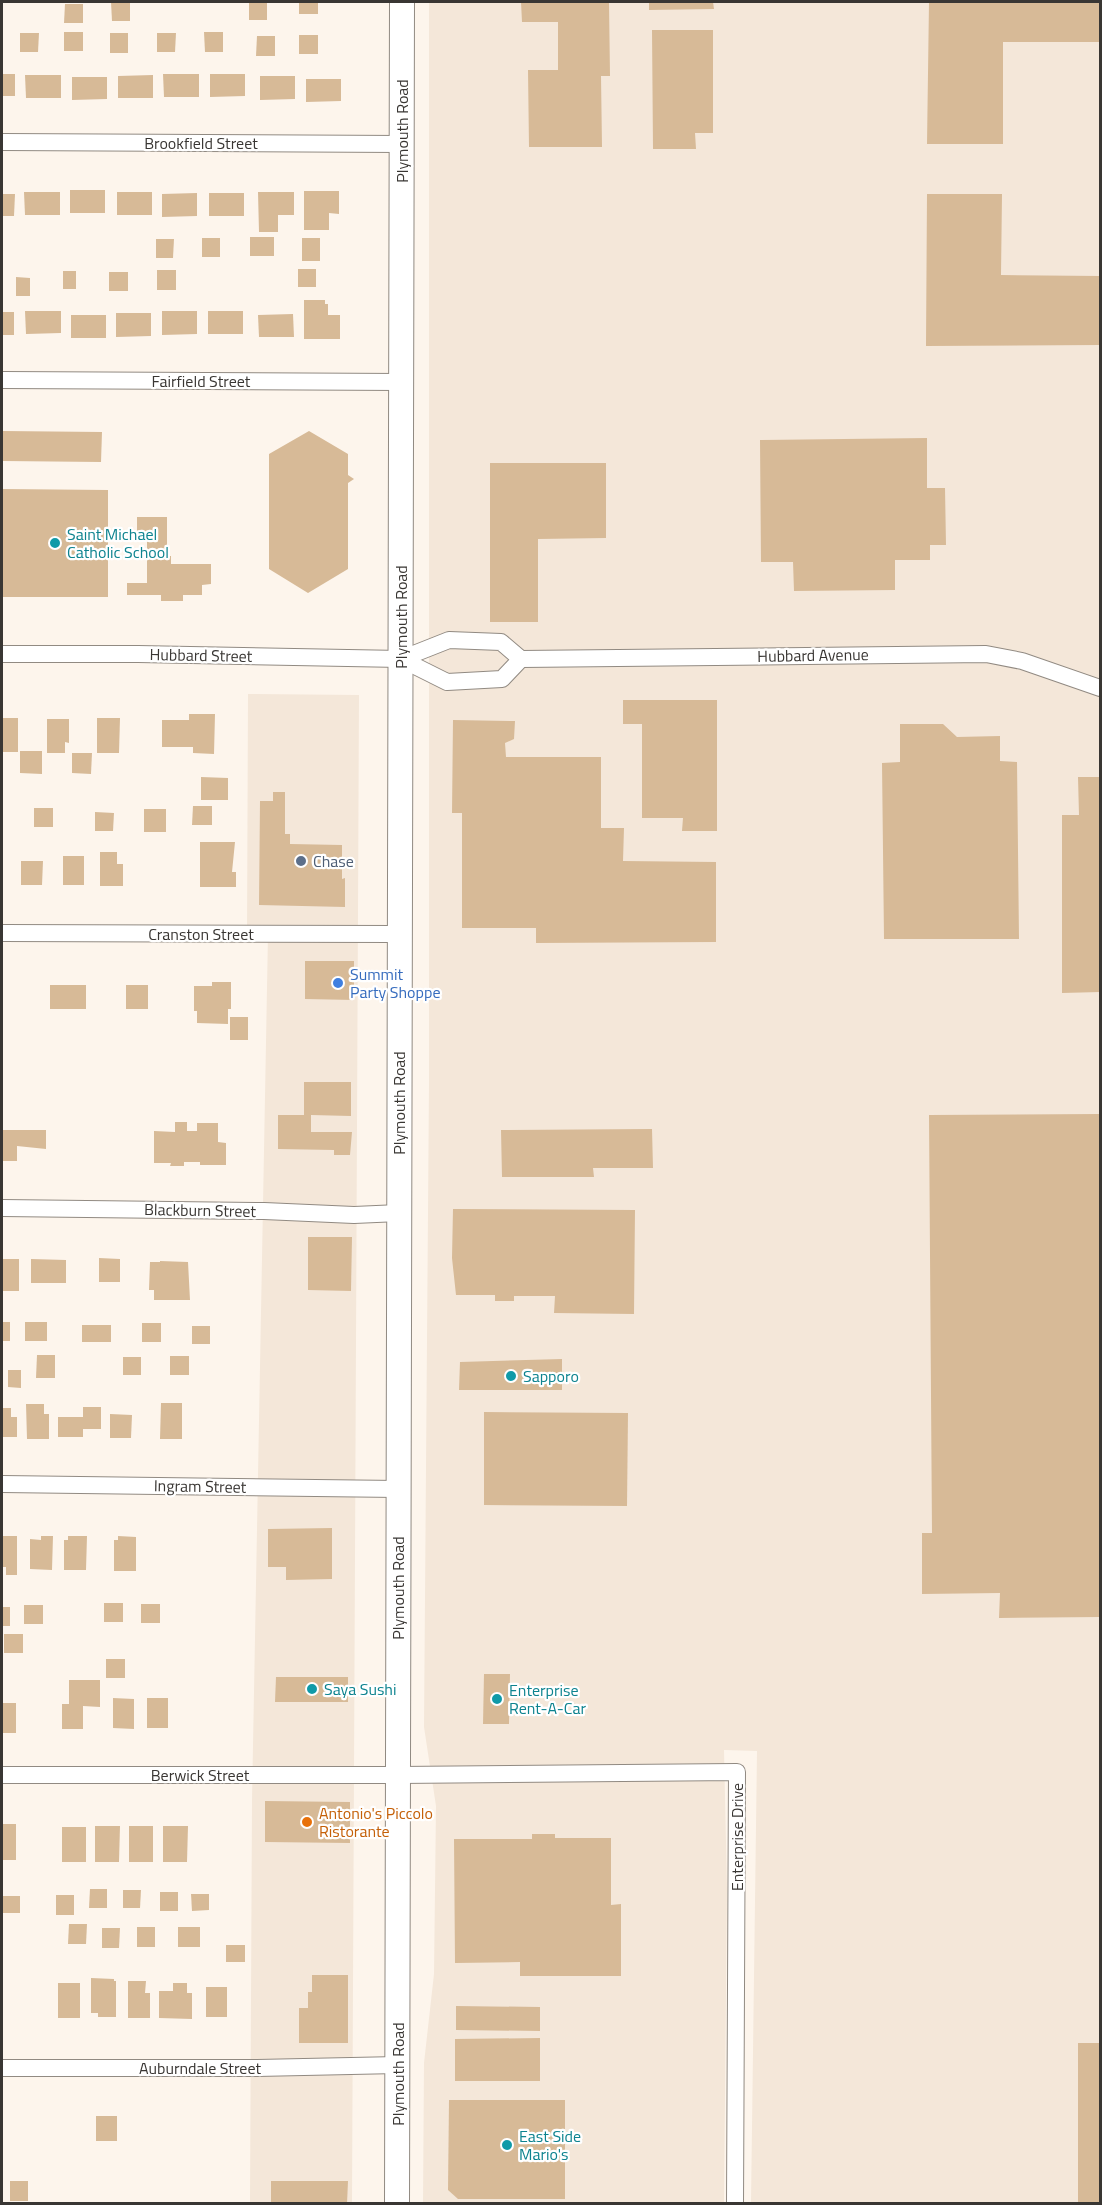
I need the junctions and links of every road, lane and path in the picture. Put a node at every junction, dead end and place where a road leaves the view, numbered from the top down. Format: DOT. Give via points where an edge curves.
graph roads {
  1 [pos="402,2"];
  2 [pos="2,142"];
  3 [pos="401,144"];
  4 [pos="2,380"];
  5 [pos="401,382"];
  6 [pos="2,654"];
  7 [pos="401,659"];
  8 [pos="521,659"];
  9 [pos="1101,688"];
  10 [pos="2,933"];
  11 [pos="400,934"];
  12 [pos="2,1208"];
  13 [pos="399,1213"];
  14 [pos="2,1484"];
  15 [pos="398,1489"];
  16 [pos="2,1775"];
  17 [pos="399,1775"];
  18 [pos="398,2065"];
  19 [pos="2,2068"];
  20 [pos="397,2204"];
  21 [pos="735,2204"];
  1 -- 3 [label="main road, Plymouth Road"];
  2 -- 3 [label="street, Brookfield Street"];
  3 -- 5 [label="main road, Plymouth Road"];
  4 -- 5 [label="street, Fairfield Street"];
  5 -- 7 [label="main road, Plymouth Road"];
  6 -- 7 [label="street, Hubbard Street"];
  7 -- 8 [label="street" via="449,640 501,642"];
  7 -- 8 [label="street" via="447,682 502,679"];
  7 -- 11 [label="main road, Plymouth Road"];
  8 -- 9 [label="street, Hubbard Avenue" via="986,654 1022,661"];
  10 -- 11 [label="street, Cranston Street"];
  11 -- 13 [label="main road, Plymouth Road"];
  12 -- 13 [label="street, Blackburn Street"];
  13 -- 15 [label="main road, Plymouth Road"];
  14 -- 15 [label="street, Ingram Street"];
  15 -- 17 [label="main road, Plymouth Road"];
  16 -- 17 [label="street, Berwick Street"];
  17 -- 18 [label="main road, Plymouth Road"];
  17 -- 21 [label="street, Enterprise Drive" via="737,1772"];
  18 -- 19 [label="street, Auburndale Street"];
  18 -- 20 [label="main road, Plymouth Road"];
}
